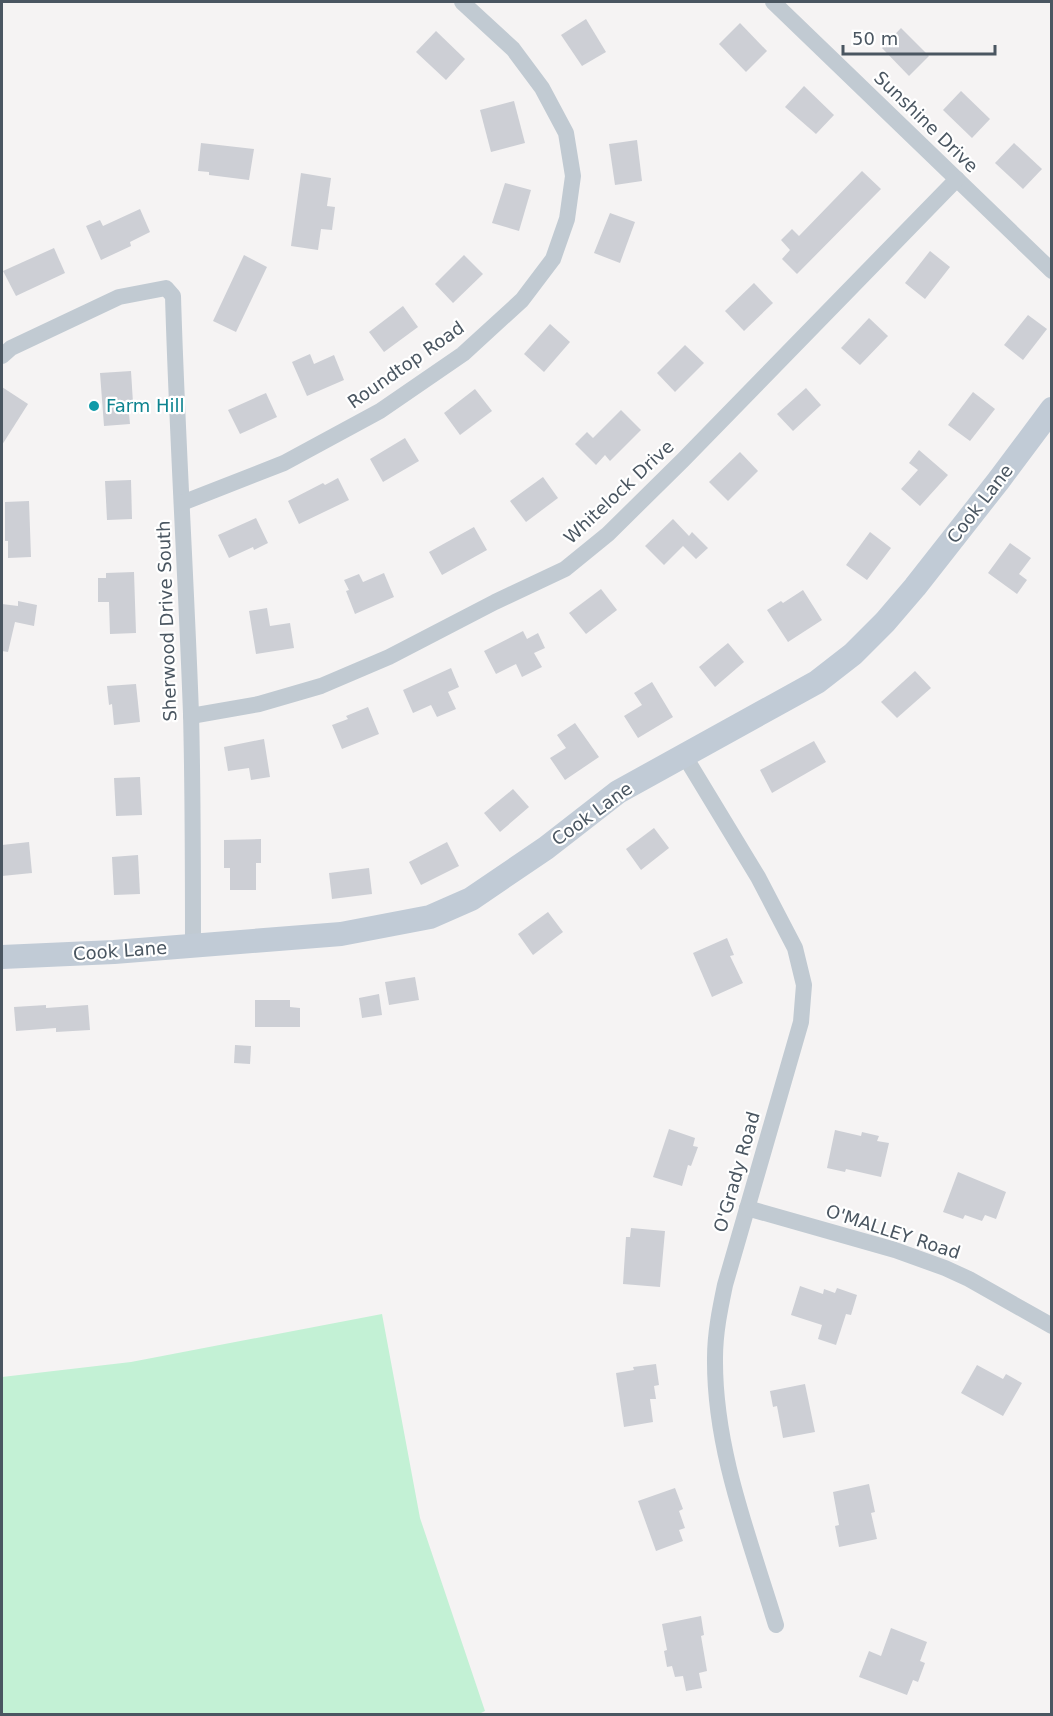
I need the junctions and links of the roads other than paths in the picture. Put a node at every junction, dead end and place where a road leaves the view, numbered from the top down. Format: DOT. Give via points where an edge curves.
graph roads {
  1 [pos="462,2"];
  2 [pos="773,2"];
  3 [pos="957,179"];
  4 [pos="1052,271"];
  5 [pos="2,356"];
  6 [pos="1052,409"];
  7 [pos="182,503"];
  8 [pos="191,716"];
  9 [pos="684,755"];
  10 [pos="193,946"];
  11 [pos="2,957"];
  12 [pos="747,1208"];
  13 [pos="1052,1326"];
  14 [pos="776,1625"];
  1 -- 7 [label="street, Roundtop Road" via="513,49 542,88 566,133 573,176 567,219 553,259 522,300 463,354 380,411 284,463"];
  2 -- 3 [label="street, Sunshine Drive"];
  3 -- 4 [label="street, Sunshine Drive"];
  3 -- 8 [label="street, Whitelock Drive" via="675,468 608,534 565,569 389,657 321,686 260,704"];
  5 -- 7 [label="street, Sherwood Drive South" via="11,348 119,297 166,288 173,296"];
  6 -- 9 [label="street, Cook Lane" via="915,588 853,654 817,682"];
  7 -- 8 [label="street, Sherwood Drive South"];
  8 -- 10 [label="street, Sherwood Drive South"];
  9 -- 10 [label="street, Cook Lane" via="618,792 509,874 430,917 341,934"];
  9 -- 12 [label="street, O'Grady Road" via="759,877 795,948 802,972 801,1022"];
  10 -- 11 [label="street, Cook Lane"];
  12 -- 13 [label="street, O'MALLEY Road" via="945,1268"];
  12 -- 14 [label="street, O'Grady Road" via="719,1310 716,1393 730,1473"];
}
